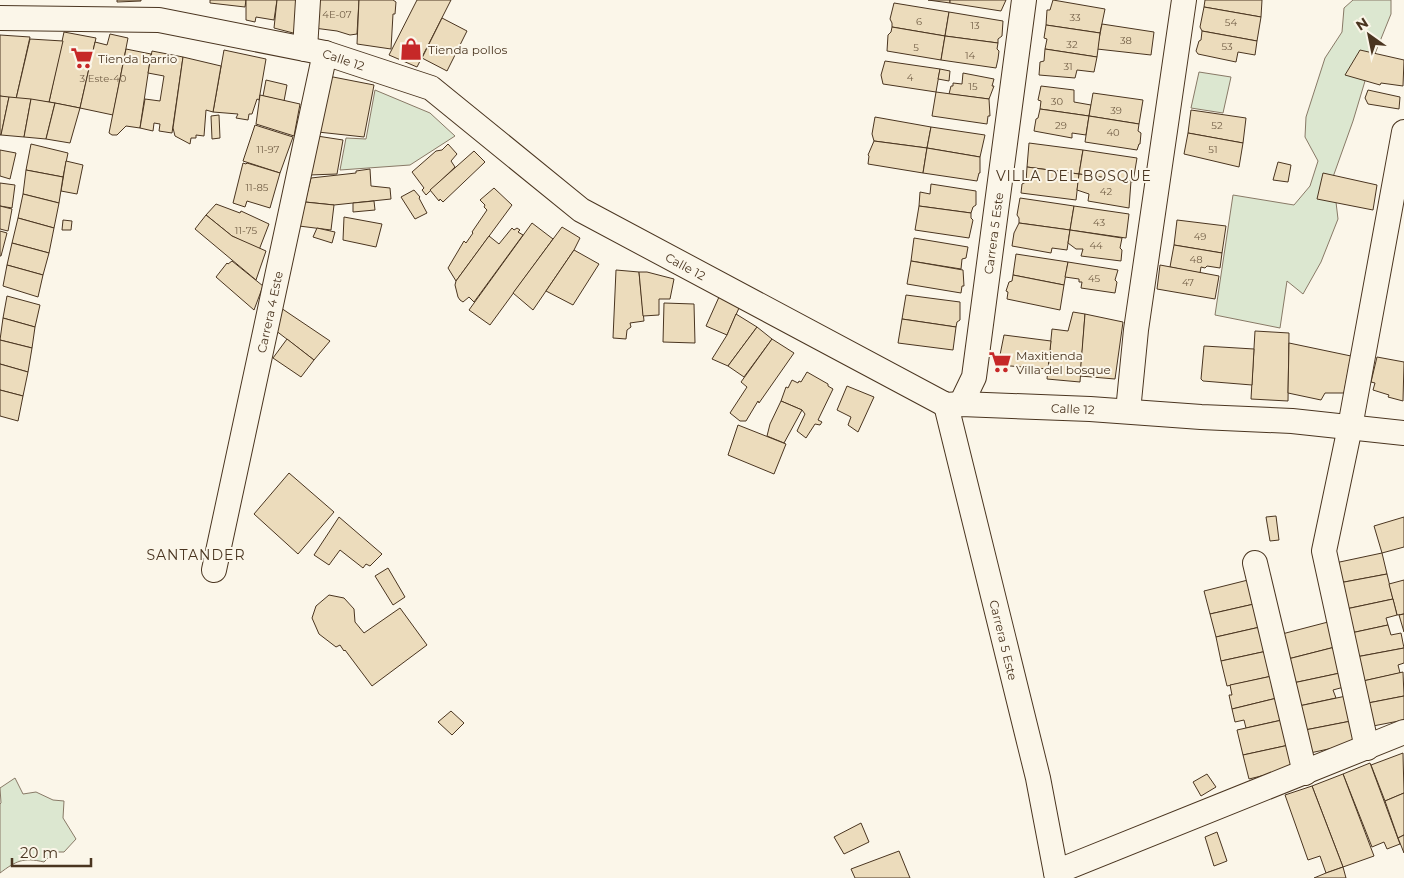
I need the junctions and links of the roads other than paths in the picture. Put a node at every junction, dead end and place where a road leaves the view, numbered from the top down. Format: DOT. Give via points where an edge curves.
graph roads {
  1 [pos="308,0"];
  2 [pos="1024,0"];
  3 [pos="1184,0"];
  4 [pos="0,18"];
  5 [pos="315,51"];
  6 [pos="1404,132"];
  7 [pos="954,404"];
  8 [pos="1128,411"];
  9 [pos="1350,427"];
  10 [pos="1404,433"];
  11 [pos="1254,564"];
  12 [pos="214,570"];
  13 [pos="1404,732"];
  14 [pos="1367,748"];
  15 [pos="1304,773"];
  16 [pos="1057,875"];
  1 -- 5 [label="street, Carrera 4 Este"];
  2 -- 7 [label="street, Carrera 5 Este" via="974,377"];
  3 -- 8 [label="street" via="1136,330"];
  4 -- 5 [label="street, Calle 12" via="159,20"];
  5 -- 7 [label="street, Calle 12" via="431,88 580,210"];
  5 -- 12 [label="street, Carrera 4 Este"];
  6 -- 9 [label="street"];
  7 -- 8 [label="street, Calle 12"];
  7 -- 16 [label="street, Carrera 5 Este"];
  8 -- 9 [label="street, Calle 12"];
  9 -- 10 [label="street, Calle 12"];
  9 -- 14 [label="street" via="1324,551"];
  11 -- 15 [label="street"];
  13 -- 14 [label="street"];
  14 -- 15 [label="street"];
  15 -- 16 [label="street"];
}
